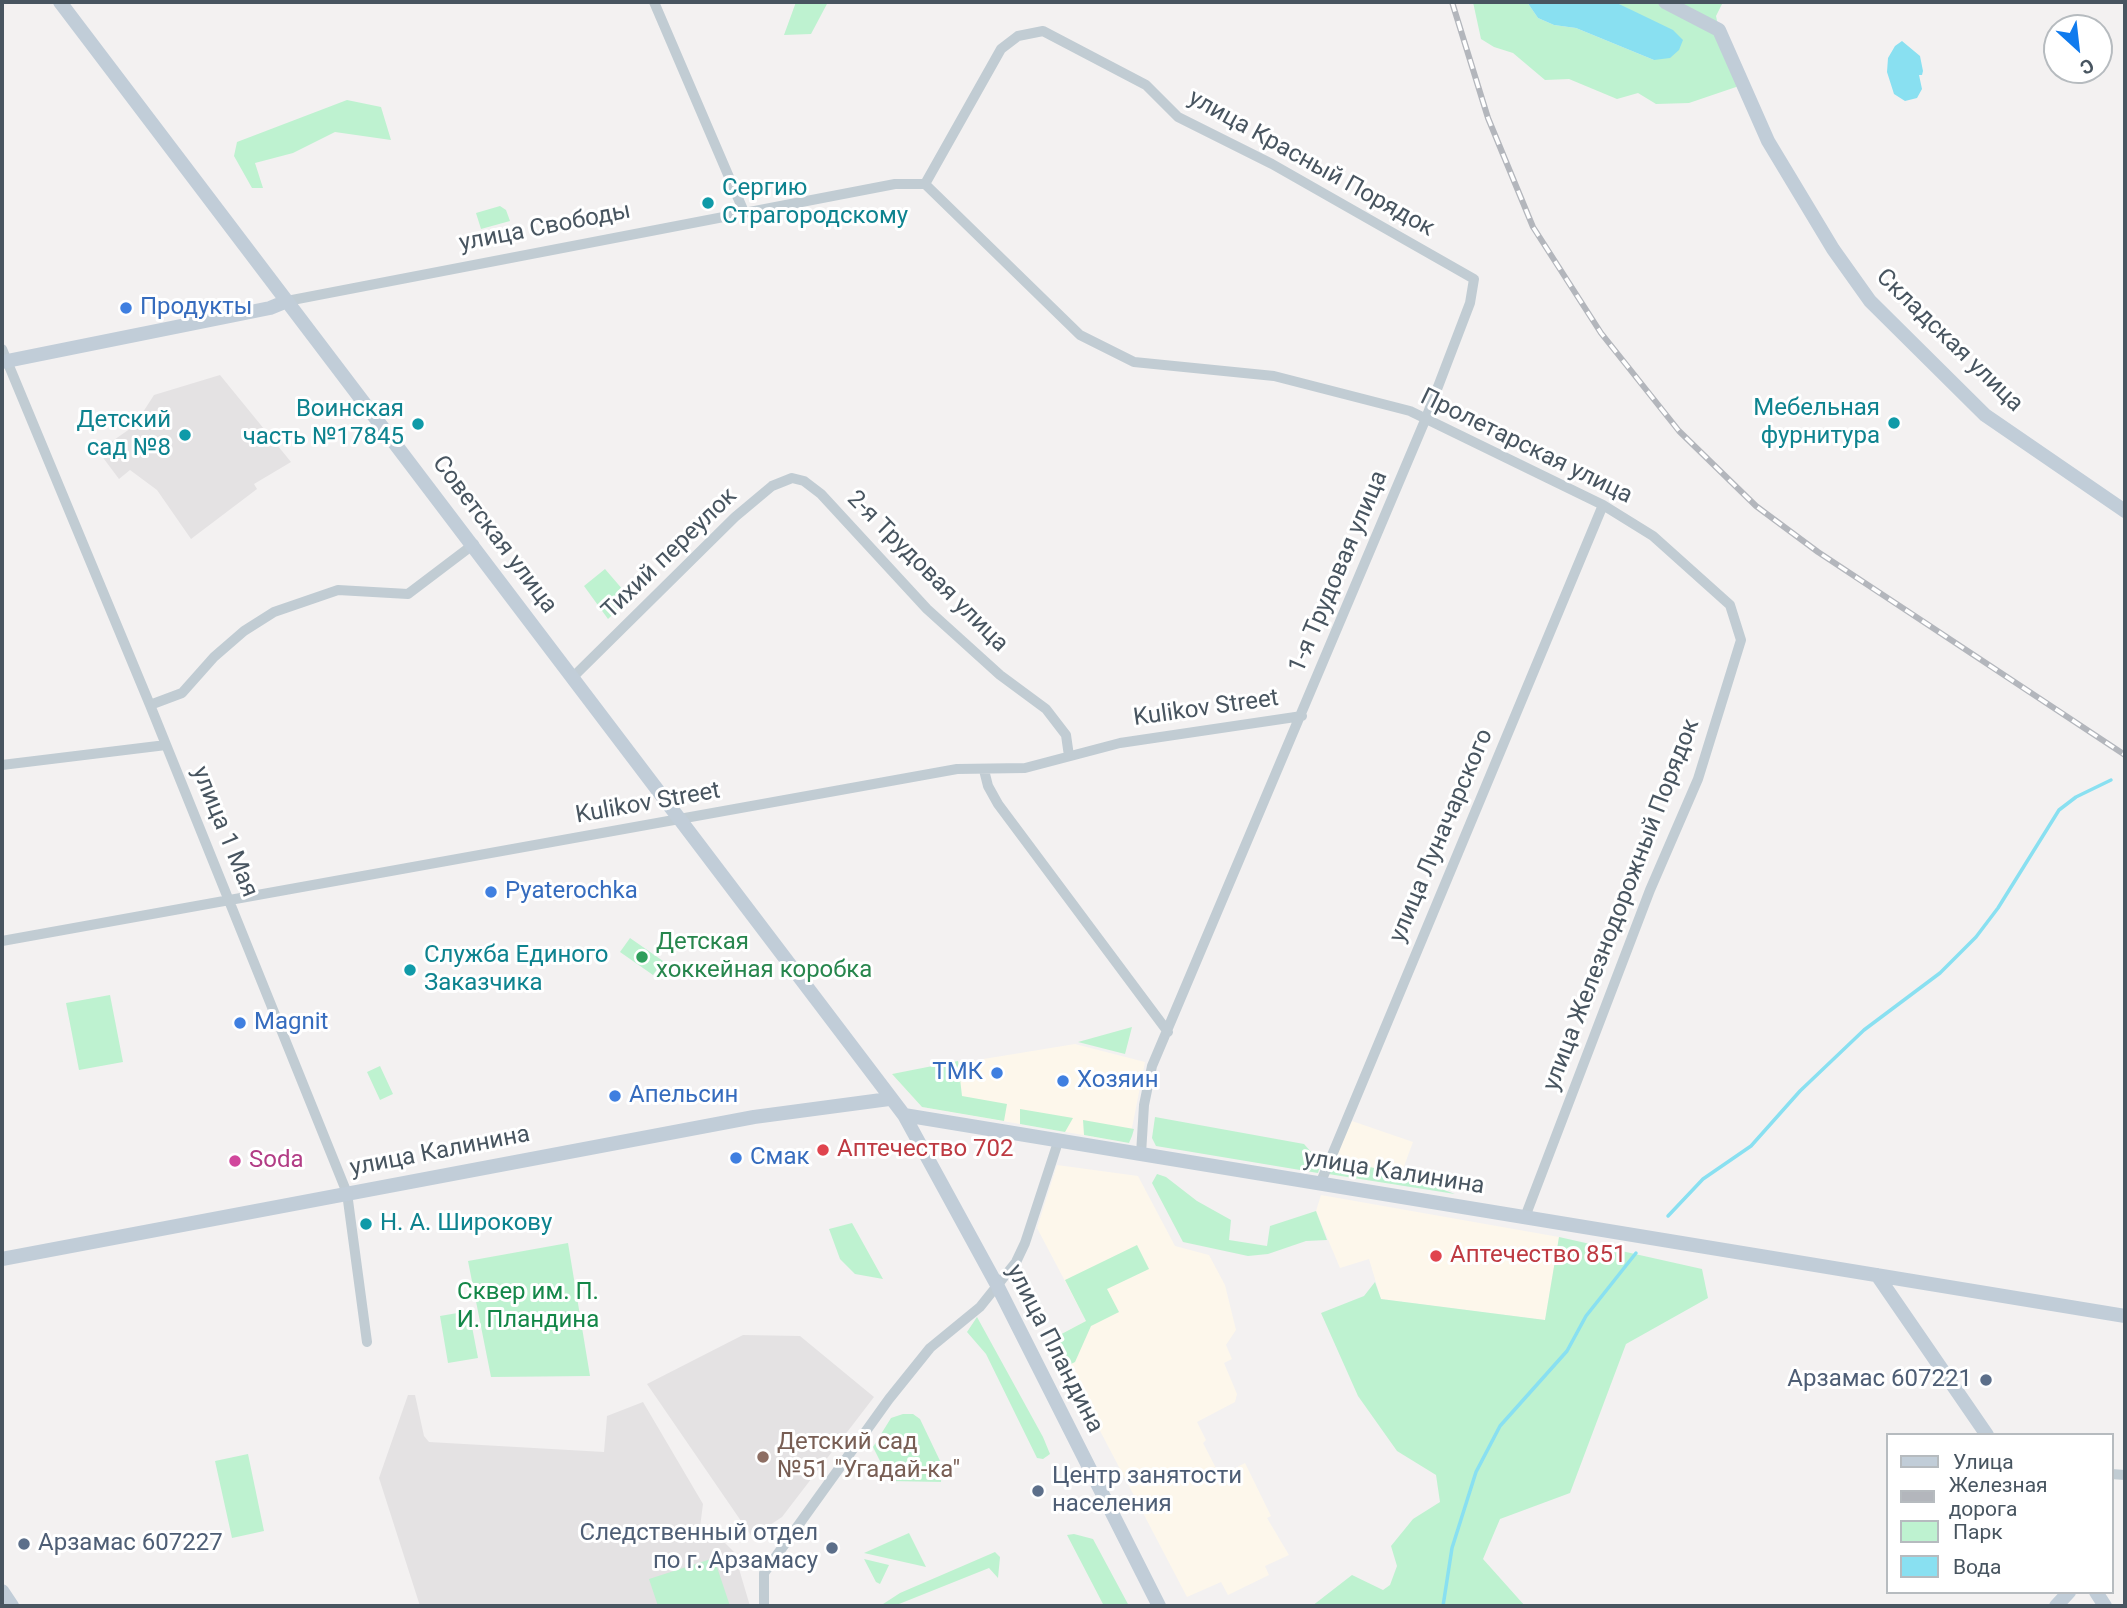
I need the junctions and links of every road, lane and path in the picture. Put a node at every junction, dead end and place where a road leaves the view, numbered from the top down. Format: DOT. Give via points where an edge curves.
graph roads {
  1 [pos="60,2"];
  2 [pos="654,2"];
  3 [pos="1665,2"];
  4 [pos="925,184"];
  5 [pos="744,212"];
  6 [pos="1474,279"];
  7 [pos="287,301"];
  8 [pos="3,357"];
  9 [pos="1426,418"];
  10 [pos="804,481"];
  11 [pos="1603,505"];
  12 [pos="2125,511"];
  13 [pos="474,544"];
  14 [pos="1730,605"];
  15 [pos="574,676"];
  16 [pos="150,705"];
  17 [pos="1302,716"];
  18 [pos="166,745"];
  19 [pos="1069,756"];
  20 [pos="2,765"];
  21 [pos="984,770"];
  22 [pos="681,820"];
  23 [pos="229,900"];
  24 [pos="2,941"];
  25 [pos="1168,1032"];
  26 [pos="888,1099"];
  27 [pos="904,1115"];
  28 [pos="1059,1139"];
  29 [pos="1141,1154"];
  30 [pos="1320,1184"];
  31 [pos="347,1193"];
  32 [pos="1525,1217"];
  33 [pos="2,1259"];
  34 [pos="1877,1275"];
  35 [pos="998,1287"];
  36 [pos="2125,1316"];
  37 [pos="368,1342"];
  38 [pos="1986,1433"];
  39 [pos="2,1591"];
  40 [pos="12,1606"];
  41 [pos="764,1606"];
  42 [pos="1159,1606"];
  1 -- 7 [label="street, Советская улица"];
  2 -- 5 [label="street"];
  3 -- 12 [label="street, Складская улица" via="1719,30 1768,141 1870,301 1985,415"];
  4 -- 5 [label="street, улица Свободы" via="895,184"];
  4 -- 6 [label="street, улица Красный Порядок" via="1001,49 1018,36 1043,31 1146,86 1178,117 1272,164"];
  4 -- 9 [label="street, Пролетарская улица" via="1080,335 1134,362 1274,376"];
  5 -- 7 [label="street, улица Свободы"];
  6 -- 9 [label="street, 1-я Трудовая улица" via="1470,303"];
  7 -- 8 [label="street, улица Свободы" via="218,319"];
  7 -- 13 [label="street, Советская улица"];
  8 -- 16 [label="street, улица 1 Мая"];
  9 -- 11 [label="street, Пролетарская улица"];
  9 -- 17 [label="street, 1-я Трудовая улица"];
  10 -- 15 [label="street, Тихий переулок" via="792,478 772,486 735,517"];
  10 -- 19 [label="street, 2-я Трудовая улица" via="927,609 1000,675 1046,709 1066,735"];
  11 -- 14 [label="street, Пролетарская улица" via="1653,536"];
  11 -- 30 [label="street, улица Луначарского"];
  13 -- 15 [label="street, Советская улица"];
  13 -- 16 [label="street" via="408,594 338,590 274,612 214,657 182,693"];
  14 -- 32 [label="street, улица Железнодорожный Порядок" via="1741,640 1698,779 1650,890"];
  15 -- 22 [label="street, Советская улица"];
  16 -- 18 [label="street, улица 1 Мая"];
  17 -- 19 [label="street, Kulikov Street" via="1120,743"];
  17 -- 25 [label="street, 1-я Трудовая улица"];
  18 -- 20 [label="street"];
  18 -- 23 [label="street, улица 1 Мая"];
  19 -- 21 [label="street, Kulikov Street" via="1025,768"];
  21 -- 22 [label="street, Kulikov Street" via="957,769"];
  21 -- 25 [label="street" via="998,804"];
  22 -- 23 [label="street, Kulikov Street"];
  22 -- 26 [label="street, Советская улица"];
  23 -- 24 [label="street, Kulikov Street"];
  23 -- 31 [label="street, улица 1 Мая"];
  25 -- 29 [label="street, 1-я Трудовая улица" via="1152,1066"];
  26 -- 27 [label="street, улица Пландина"];
  26 -- 31 [label="street, улица Калинина" via="754,1117"];
  27 -- 28 [label="street, улица Калинина"];
  27 -- 35 [label="street, улица Пландина"];
  28 -- 29 [label="street, улица Калинина"];
  28 -- 35 [label="street" via="1025,1243"];
  29 -- 30 [label="street, улица Калинина"];
  30 -- 32 [label="street, улица Калинина"];
  31 -- 33 [label="street, улица Калинина"];
  31 -- 37 [label="street, улица 1 Мая"];
  32 -- 34 [label="street, улица Калинина"];
  34 -- 36 [label="street, улица Калинина"];
  34 -- 38 [label="street"];
  35 -- 41 [label="street" via="930,1348 889,1399 764,1573"];
  35 -- 42 [label="street, улица Пландина"];
  39 -- 40 [label="street"];
}
